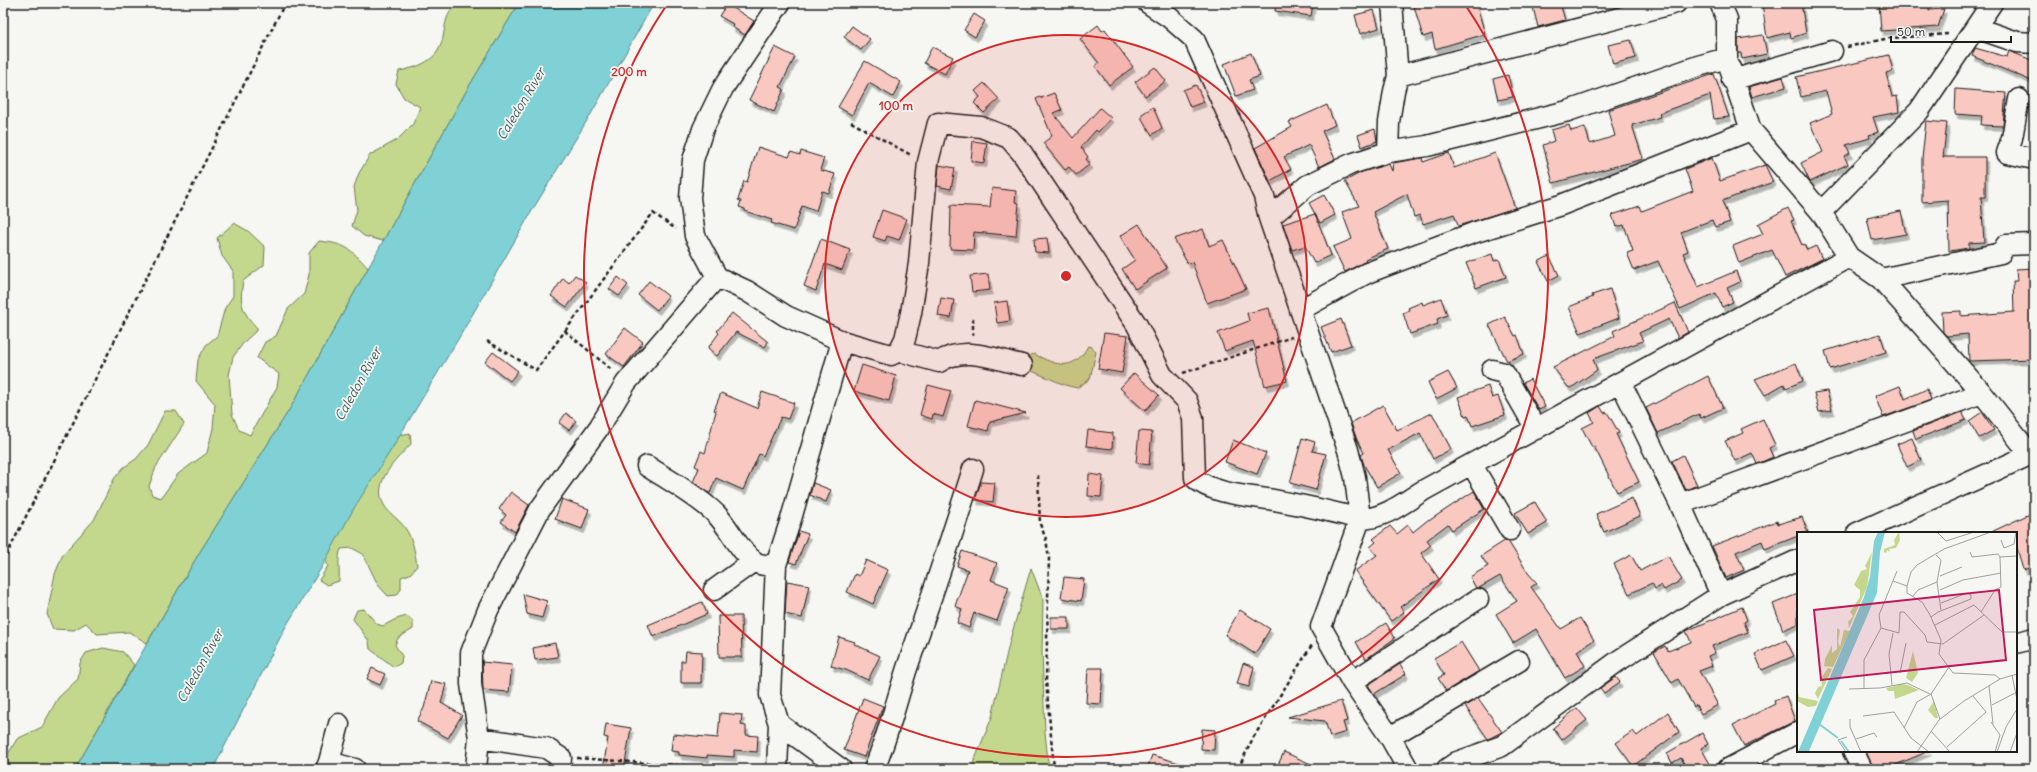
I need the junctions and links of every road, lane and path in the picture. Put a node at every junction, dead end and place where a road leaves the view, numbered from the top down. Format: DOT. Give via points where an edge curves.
graph roads {
  1 [pos="284,3"];
  2 [pos="780,3"];
  3 [pos="1148,3"];
  4 [pos="1392,3"];
  5 [pos="1676,3"];
  6 [pos="1720,3"];
  7 [pos="1992,3"];
  8 [pos="1975,29"];
  9 [pos="2034,43"];
  10 [pos="1832,51"];
  11 [pos="1728,58"];
  12 [pos="1398,76"];
  13 [pos="1732,80"];
  14 [pos="2019,99"];
  15 [pos="851,122"];
  16 [pos="1751,130"];
  17 [pos="1388,152"];
  18 [pos="2034,158"];
  19 [pos="928,162"];
  20 [pos="1821,212"];
  21 [pos="1269,218"];
  22 [pos="695,236"];
  23 [pos="2034,244"];
  24 [pos="1849,257"];
  25 [pos="717,276"];
  26 [pos="1881,279"];
  27 [pos="1300,310"];
  28 [pos="565,331"];
  29 [pos="1308,332"];
  30 [pos="487,341"];
  31 [pos="842,341"];
  32 [pos="899,351"];
  33 [pos="1022,365"];
  34 [pos="1492,370"];
  35 [pos="1169,382"];
  36 [pos="626,383"];
  37 [pos="1621,383"];
  38 [pos="1982,393"];
  39 [pos="1536,429"];
  40 [pos="2032,453"];
  41 [pos="1472,465"];
  42 [pos="647,466"];
  43 [pos="973,469"];
  44 [pos="1038,475"];
  45 [pos="1680,504"];
  46 [pos="1360,519"];
  47 [pos="1510,530"];
  48 [pos="1859,532"];
  49 [pos="1797,560"];
  50 [pos="3,562"];
  51 [pos="754,562"];
  52 [pos="776,565"];
  53 [pos="714,590"];
  54 [pos="1721,596"];
  55 [pos="1478,599"];
  56 [pos="1323,633"];
  57 [pos="2034,638"];
  58 [pos="2017,644"];
  59 [pos="1519,661"];
  60 [pos="1352,682"];
  61 [pos="338,724"];
  62 [pos="779,724"];
  63 [pos="1797,733"];
  64 [pos="1390,737"];
  65 [pos="479,738"];
  66 [pos="1854,752"];
  67 [pos="560,764"];
  68 [pos="328,765"];
  69 [pos="355,769"];
  70 [pos="476,769"];
  71 [pos="729,769"];
  72 [pos="778,769"];
  73 [pos="841,769"];
  74 [pos="874,769"];
  75 [pos="1054,769"];
  76 [pos="1238,769"];
  77 [pos="1408,769"];
  78 [pos="1447,769"];
  79 [pos="1728,769"];
  80 [pos="1862,769"];
  1 -- 50 [label="path"];
  2 -- 22 [label="street" via="723,88 703,128 693,160 690,198"];
  3 -- 21 [label="street" via="1194,39 1264,196"];
  4 -- 12 [label="street"];
  5 -- 12 [label="street"];
  6 -- 11 [label="street" via="1727,19"];
  7 -- 8 [label="street"];
  8 -- 9 [label="street" via="2017,42"];
  8 -- 10 [label="path" via="1890,38"];
  8 -- 20 [label="street" via="1919,111"];
  10 -- 13 [label="street"];
  11 -- 13 [label="street"];
  11 -- 17 [label="street" via="1568,111 1427,146"];
  12 -- 17 [label="street" via="1389,122"];
  13 -- 16 [label="street"];
  14 -- 18 [label="street" via="2007,153"];
  15 -- 19 [label="path"];
  16 -- 20 [label="street"];
  16 -- 27 [label="street" via="1561,205 1473,233 1381,268"];
  17 -- 21 [label="street" via="1351,164 1308,185"];
  19 -- 32 [label="street" via="919,263 905,339"];
  19 -- 35 [label="street" via="938,123 981,127 1008,138 1022,153 1137,325 1162,375"];
  20 -- 24 [label="street"];
  21 -- 27 [label="street"];
  22 -- 25 [label="street"];
  22 -- 28 [label="path" via="686,235 653,213"];
  23 -- 26 [label="street" via="2006,245 2001,253"];
  24 -- 26 [label="street"];
  24 -- 37 [label="street"];
  25 -- 31 [label="street" via="747,291 786,316"];
  25 -- 36 [label="street" via="707,291"];
  26 -- 38 [label="street"];
  27 -- 29 [label="street"];
  28 -- 30 [label="path" via="536,370"];
  28 -- 36 [label="path"];
  29 -- 35 [label="path" via="1198,367 1176,375"];
  29 -- 46 [label="street" via="1348,450 1355,477"];
  31 -- 32 [label="street" via="891,355"];
  31 -- 52 [label="street"];
  32 -- 33 [label="street" via="939,362 946,357 967,353"];
  34 -- 39 [label="street" via="1504,373"];
  35 -- 46 [label="street" via="1187,401 1192,418 1195,478 1201,484"];
  36 -- 65 [label="street" via="600,426 540,509 488,610 471,653 471,684"];
  37 -- 39 [label="street"];
  37 -- 45 [label="street"];
  38 -- 40 [label="street"];
  38 -- 45 [label="street"];
  39 -- 41 [label="street"];
  40 -- 48 [label="street"];
  41 -- 46 [label="street" via="1424,490 1395,509 1372,519"];
  41 -- 47 [label="street"];
  42 -- 51 [label="street" via="702,502 717,515 742,550"];
  43 -- 74 [label="street" via="884,746"];
  44 -- 75 [label="path" via="1040,524 1046,538 1049,558 1046,681"];
  45 -- 54 [label="street"];
  46 -- 56 [label="street" via="1321,628"];
  49 -- 54 [label="street"];
  51 -- 52 [label="street" via="760,565"];
  51 -- 53 [label="street"];
  52 -- 62 [label="street" via="770,695"];
  54 -- 78 [label="street" via="1618,661 1502,746 1457,762"];
  55 -- 60 [label="street"];
  56 -- 60 [label="street"];
  56 -- 76 [label="path" via="1316,639 1285,686 1253,738"];
  57 -- 58 [label="street"];
  59 -- 64 [label="street"];
  60 -- 64 [label="street"];
  61 -- 68 [label="street"];
  62 -- 72 [label="street"];
  62 -- 73 [label="street"];
  63 -- 79 [label="street"];
  64 -- 77 [label="street"];
  65 -- 67 [label="street" via="546,748"];
  65 -- 70 [label="street"];
  66 -- 80 [label="street"];
  67 -- 71 [label="path" via="612,761"];
  68 -- 69 [label="street"];
}
